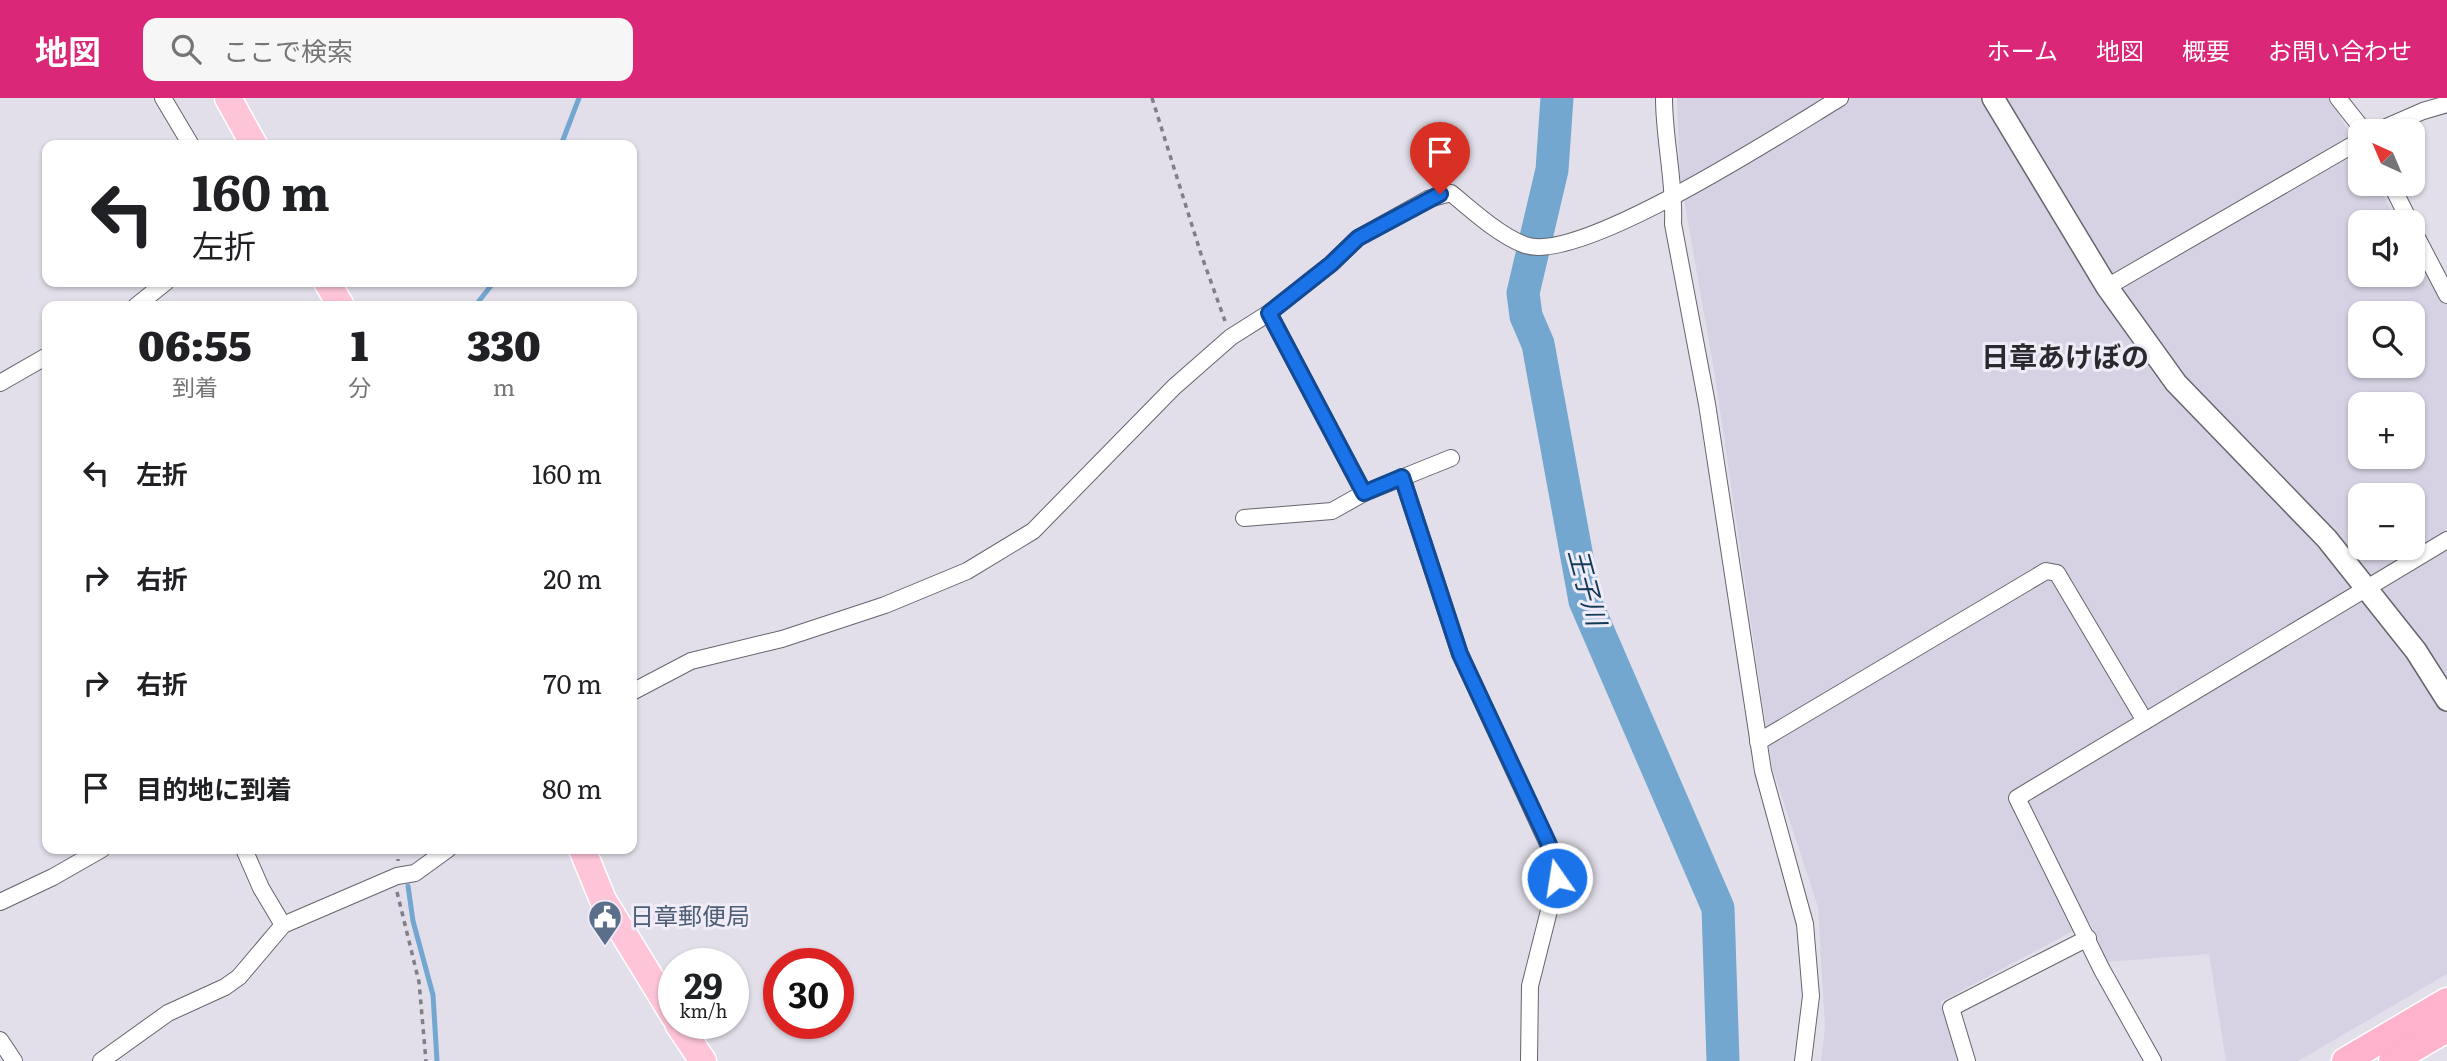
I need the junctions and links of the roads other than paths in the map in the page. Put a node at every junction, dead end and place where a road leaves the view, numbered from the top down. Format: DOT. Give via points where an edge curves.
graph roads {
  1 [pos="163,98"];
  2 [pos="228,98"];
  3 [pos="1664,98"];
  4 [pos="1840,98"];
  5 [pos="1993,98"];
  6 [pos="2338,98"];
  7 [pos="2447,104"];
  8 [pos="2355,119"];
  9 [pos="2405,119"];
  10 [pos="188,140"];
  11 [pos="251,140"];
  12 [pos="2348,148"];
  13 [pos="1674,197"];
  14 [pos="2425,253"];
  15 [pos="160,287"];
  16 [pos="2107,287"];
  17 [pos="2447,295"];
  18 [pos="142,301"];
  19 [pos="1269,313"];
  20 [pos="42,359"];
  21 [pos="0,383"];
  22 [pos="1451,458"];
  23 [pos="1402,477"];
  24 [pos="1364,493"];
  25 [pos="1244,518"];
  26 [pos="2447,540"];
  27 [pos="2366,587"];
  28 [pos="637,689"];
  29 [pos="2447,699"];
  30 [pos="2144,721"];
  31 [pos="1758,742"];
  32 [pos="93,854"];
  33 [pos="246,854"];
  34 [pos="441,854"];
  35 [pos="584,854"];
  36 [pos="0,902"];
  37 [pos="283,925"];
  38 [pos="2088,938"];
  39 [pos="658,990"];
  40 [pos="2447,1001"];
  41 [pos="2447,1029"];
  42 [pos="688,1039"];
  43 [pos="0,1040"];
  44 [pos="2384,1052"];
  45 [pos="14,1061"];
  46 [pos="101,1061"];
  47 [pos="703,1061"];
  48 [pos="1529,1061"];
  49 [pos="1803,1061"];
  50 [pos="1967,1061"];
  51 [pos="2153,1061"];
  52 [pos="2345,1061"];
  1 -- 10 [label="street"];
  2 -- 11 [label="main road"];
  3 -- 13 [label="street"];
  4 -- 13 [label="street"];
  5 -- 16 [label="street"];
  6 -- 8 [label="street"];
  7 -- 9 [label="street"];
  12 -- 16 [label="street"];
  13 -- 19 [label="street" via="1593,234 1544,248 1524,245 1451,192 1440,194 1358,238"];
  13 -- 31 [label="street" via="1672,224 1707,404"];
  14 -- 17 [label="street"];
  15 -- 18 [label="street"];
  16 -- 27 [label="street" via="2176,383 2327,539"];
  19 -- 24 [label="street"];
  19 -- 28 [label="street" via="1231,337 1174,387 1033,531 968,571 795,635 691,661"];
  20 -- 21 [label="street"];
  22 -- 23 [label="street"];
  23 -- 24 [label="street"];
  23 -- 48 [label="street" via="1460,654 1554,857 1557,878 1530,986"];
  24 -- 25 [label="street" via="1322,513"];
  26 -- 27 [label="street"];
  27 -- 29 [label="street"];
  27 -- 30 [label="street"];
  30 -- 31 [label="street" via="2057,573 2046,571"];
  30 -- 38 [label="street" via="2017,797"];
  31 -- 49 [label="street" via="1805,924 1811,996"];
  32 -- 36 [label="street"];
  33 -- 37 [label="street"];
  34 -- 37 [label="street" via="415,873 397,876"];
  35 -- 39 [label="main road" via="603,900"];
  37 -- 46 [label="street" via="239,977 168,1013"];
  38 -- 50 [label="street" via="1951,1008"];
  38 -- 51 [label="street"];
  40 -- 44 [label="highway"];
  41 -- 44 [label="highway"];
  42 -- 47 [label="main road"];
  43 -- 45 [label="street"];
  44 -- 52 [label="highway"];
}
